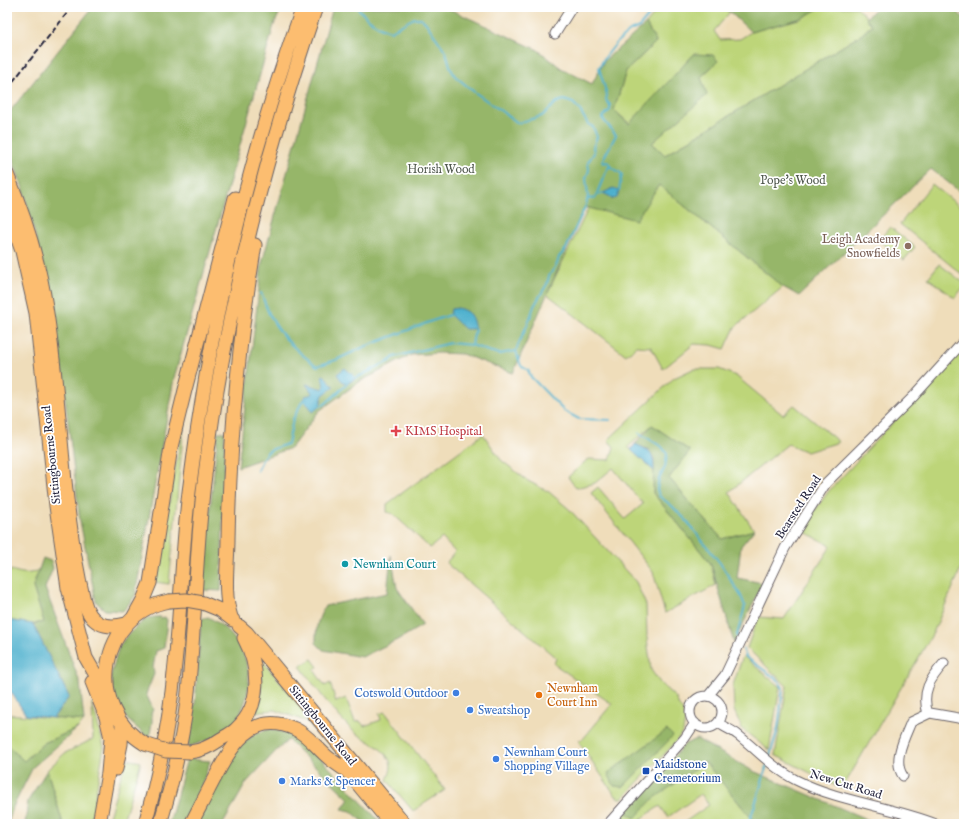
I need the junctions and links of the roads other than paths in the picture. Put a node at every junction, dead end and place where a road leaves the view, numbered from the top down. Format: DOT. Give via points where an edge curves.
graph roads {
  1 [pos="303,7"];
  2 [pos="316,7"];
  3 [pos="572,7"];
  4 [pos="555,34"];
  5 [pos="264,124"];
  6 [pos="7,174"];
  7 [pos="262,186"];
  8 [pos="7,208"];
  9 [pos="964,341"];
  10 [pos="129,621"];
  11 [pos="235,622"];
  12 [pos="86,658"];
  13 [pos="944,663"];
  14 [pos="708,696"];
  15 [pos="109,698"];
  16 [pos="928,714"];
  17 [pos="964,719"];
  18 [pos="695,723"];
  19 [pos="718,723"];
  20 [pos="122,726"];
  21 [pos="238,727"];
  22 [pos="347,771"];
  23 [pos="903,776"];
  24 [pos="203,800"];
  25 [pos="103,807"];
  26 [pos="99,824"];
  27 [pos="145,824"];
  28 [pos="160,824"];
  29 [pos="191,824"];
  30 [pos="391,824"];
  31 [pos="405,824"];
  32 [pos="608,824"];
  33 [pos="936,824"];
  1 -- 5 [label="highway"];
  2 -- 7 [label="highway" via="285,102"];
  3 -- 4 [label="street"];
  5 -- 10 [label="highway" via="240,183 227,227 171,447 150,583 143,600"];
  5 -- 27 [label="highway" via="228,262 202,397 186,519 169,715 156,784"];
  6 -- 10 [label="highway, Sittingbourne Road" via="30,237 46,307 68,511 84,601 89,614 98,623 111,627"];
  7 -- 11 [label="highway" via="240,344 233,421 227,582 228,606"];
  7 -- 28 [label="highway" via="238,286 211,430 198,536 187,701 174,772"];
  8 -- 12 [label="highway, Sittingbourne Road" via="22,251 36,313 66,577"];
  9 -- 14 [label="street, Bearsted Road" via="914,396 826,483 785,548 725,675"];
  10 -- 11 [label="highway, Sittingbourne Road, bridge" via="147,608 169,601 186,600 220,610"];
  10 -- 15 [label="highway" via="114,644 108,662 106,682"];
  11 -- 21 [label="highway" via="251,650 256,679 251,708"];
  11 -- 31 [label="highway, Sittingbourne Road" via="247,633"];
  12 -- 15 [label="highway, Sittingbourne Road"];
  12 -- 25 [label="highway" via="87,669 110,732 111,750"];
  13 -- 16 [label="street" via="930,683 926,694"];
  14 -- 18 [label="street" via="698,698 692,706 691,715"];
  14 -- 19 [label="street" via="717,700 722,709"];
  15 -- 20 [label="highway"];
  16 -- 17 [label="street"];
  16 -- 23 [label="street" via="911,722 903,741 899,758"];
  18 -- 19 [label="street" via="706,728"];
  18 -- 32 [label="street" via="685,738"];
  19 -- 33 [label="street, New Cut Road" via="737,734 776,767 800,782 828,793"];
  20 -- 21 [label="highway, bridge" via="145,744 166,751 190,752 206,748"];
  20 -- 25 [label="highway" via="115,772"];
  21 -- 22 [label="highway, Sittingbourne Road" via="269,716 282,717 298,723 312,732"];
  21 -- 24 [label="highway" via="215,761"];
  22 -- 24 [label="highway" via="329,759 308,737 281,725 265,724 248,732 234,745"];
  22 -- 30 [label="highway, Sittingbourne Road"];
  24 -- 29 [label="highway"];
  25 -- 26 [label="highway"];
}
